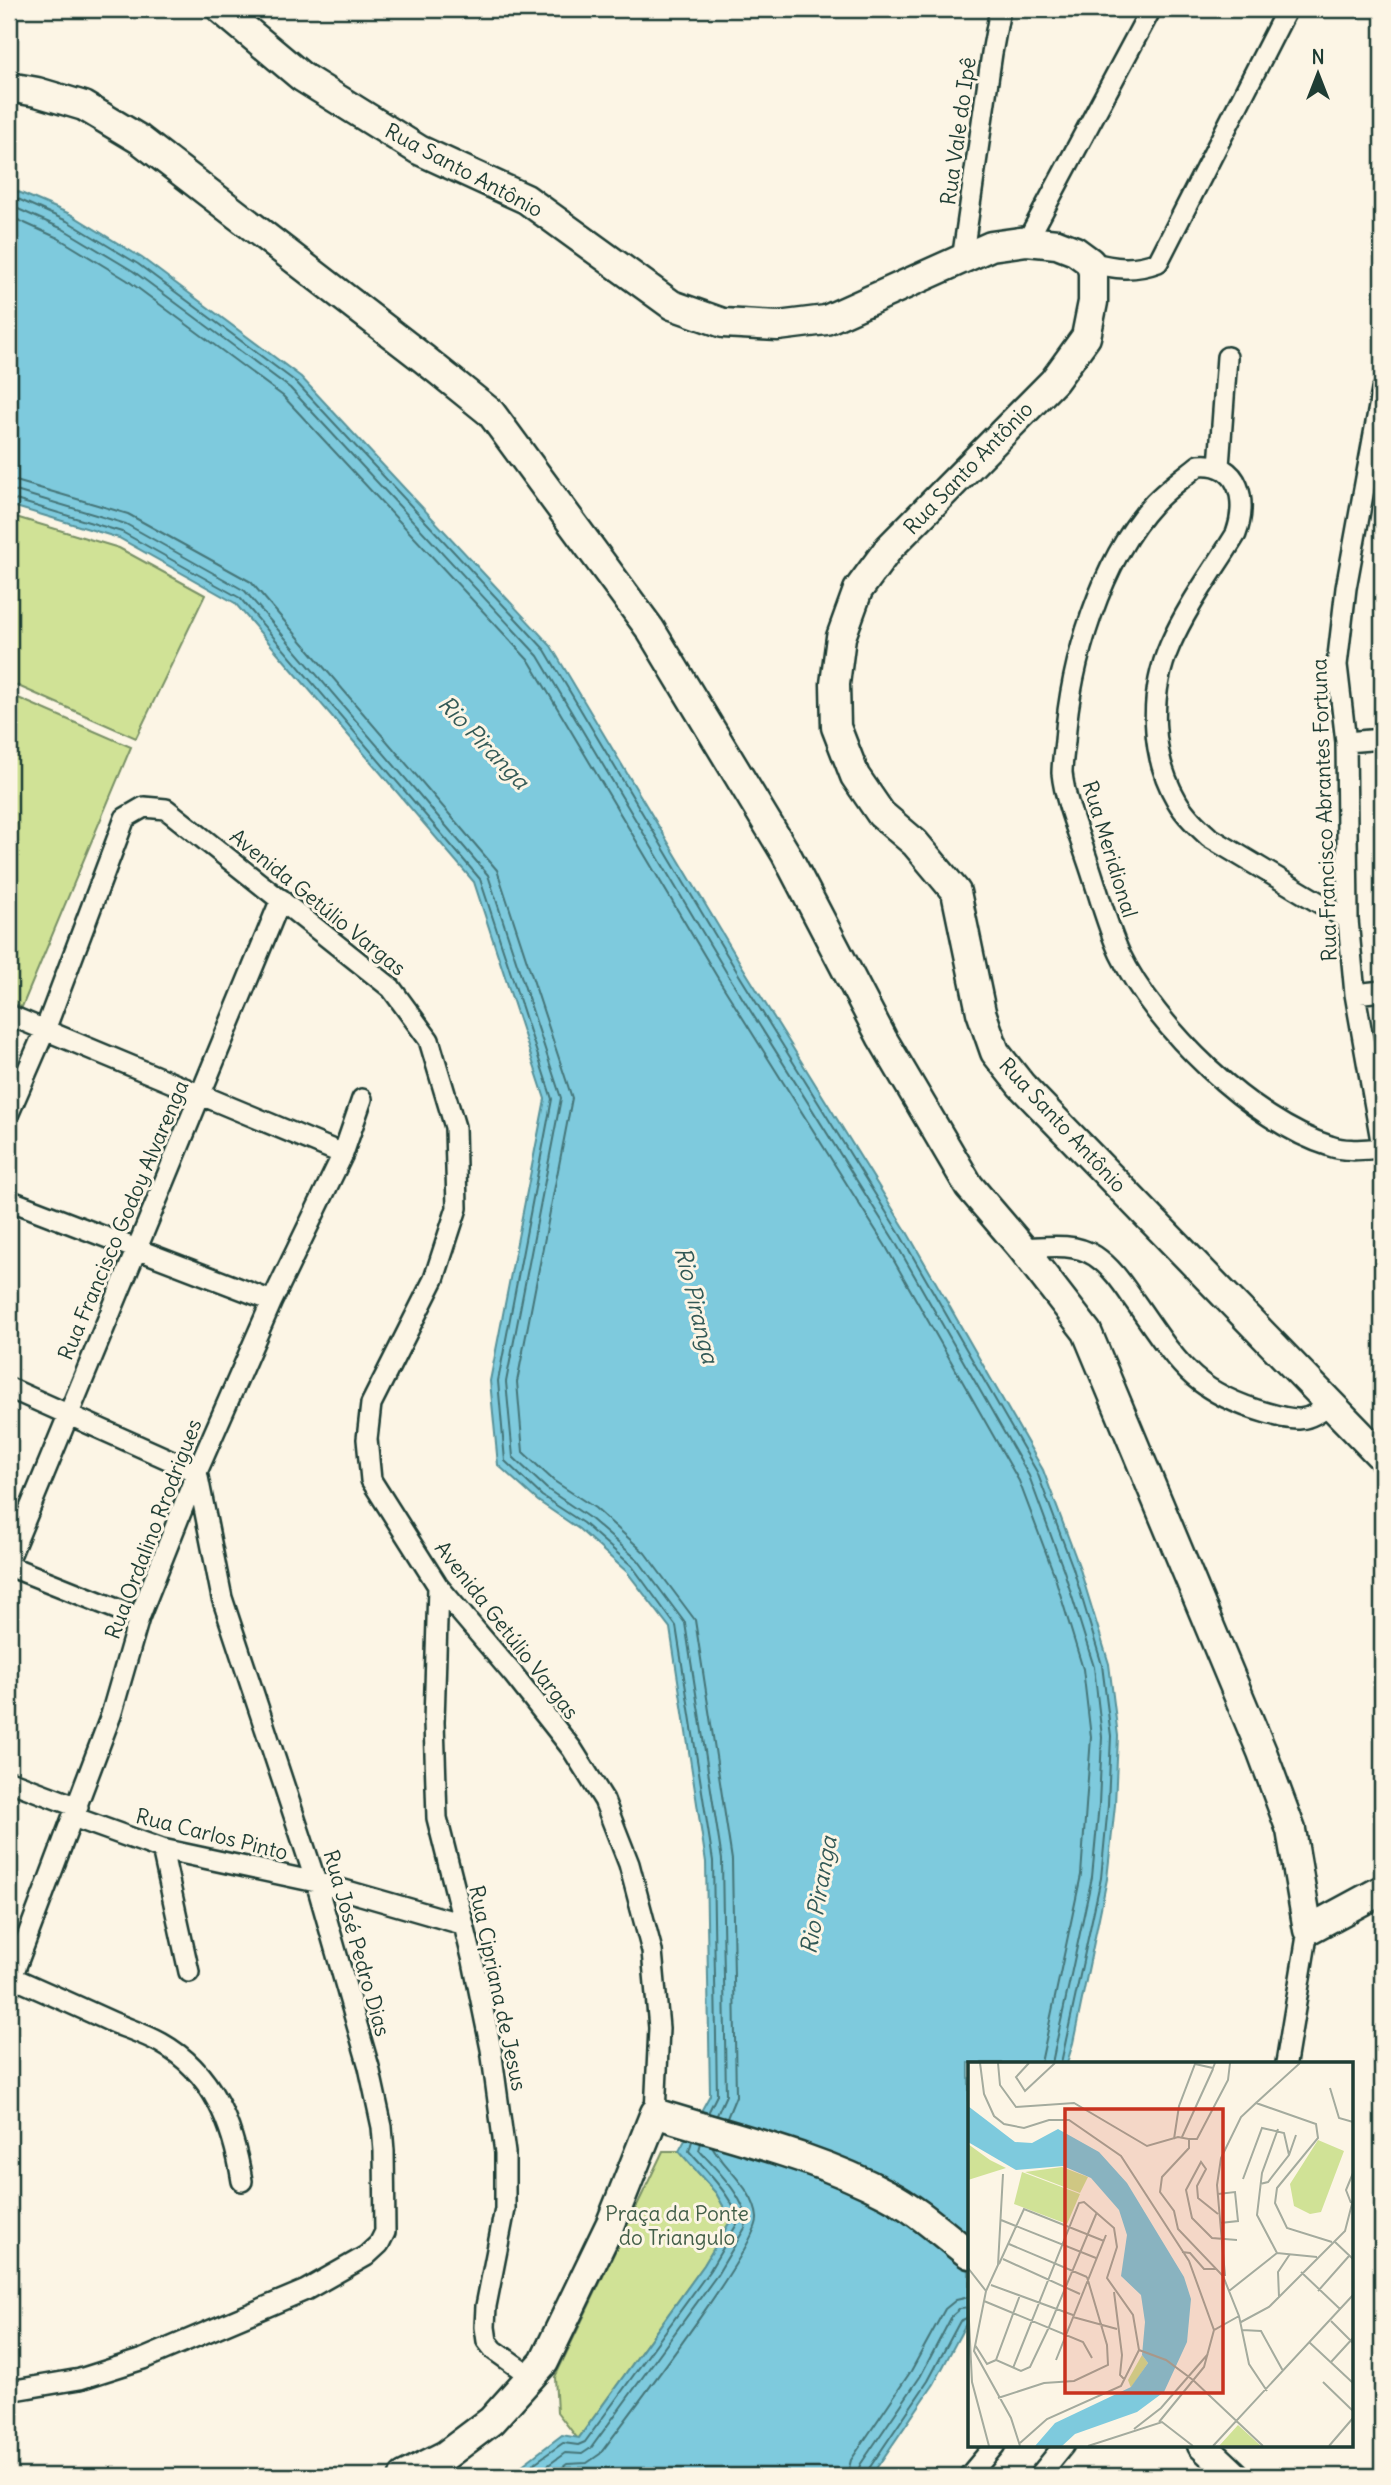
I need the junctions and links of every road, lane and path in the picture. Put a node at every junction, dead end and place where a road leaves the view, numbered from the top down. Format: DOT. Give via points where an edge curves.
graph roads {
  1 [pos="222,9"];
  2 [pos="1000,9"];
  3 [pos="1151,9"];
  4 [pos="1287,9"];
  5 [pos="9,88"];
  6 [pos="1027,241"];
  7 [pos="962,260"];
  8 [pos="1090,262"];
  9 [pos="1227,357"];
  10 [pos="1381,400"];
  11 [pos="1220,466"];
  12 [pos="1382,739"];
  13 [pos="1346,742"];
  14 [pos="281,899"];
  15 [pos="1348,920"];
  16 [pos="1382,991"];
  17 [pos="1355,994"];
  18 [pos="9,1016"];
  19 [pos="45,1030"];
  20 [pos="200,1096"];
  21 [pos="362,1099"];
  22 [pos="9,1113"];
  23 [pos="1382,1147"];
  24 [pos="343,1154"];
  25 [pos="9,1200"];
  26 [pos="1022,1248"];
  27 [pos="135,1249"];
  28 [pos="272,1301"];
  29 [pos="9,1388"];
  30 [pos="1330,1403"];
  31 [pos="67,1415"];
  32 [pos="1382,1457"];
  33 [pos="197,1472"];
  34 [pos="9,1559"];
  35 [pos="9,1566"];
  36 [pos="438,1586"];
  37 [pos="139,1618"];
  38 [pos="9,1781"];
  39 [pos="76,1812"];
  40 [pos="162,1849"];
  41 [pos="316,1882"];
  42 [pos="1382,1890"];
  43 [pos="462,1924"];
  44 [pos="1308,1930"];
  45 [pos="189,1972"];
  46 [pos="10,1979"];
  47 [pos="1286,2062"];
  48 [pos="663,2116"];
  49 [pos="242,2180"];
  50 [pos="968,2253"];
  51 [pos="532,2377"];
  52 [pos="9,2391"];
  53 [pos="994,2446"];
  54 [pos="1063,2446"];
  55 [pos="1203,2446"];
  56 [pos="404,2476"];
  57 [pos="969,2476"];
  58 [pos="1039,2476"];
  59 [pos="1235,2476"];
  1 -- 7 [label="main road, Rua Santo Antônio" via="302,77 419,150 526,199 672,305 723,323 778,326 826,320"];
  2 -- 7 [label="street, Rua Vale do Ipê"];
  3 -- 6 [label="street"];
  4 -- 8 [label="street" via="1158,262 1121,269"];
  5 -- 26 [label="main road" via="84,106 139,139 491,414 650,629 786,854 882,1038 969,1186"];
  6 -- 7 [label="main road, Rua Santo Antônio" via="990,246"];
  6 -- 8 [label="main road, Rua Santo Antônio" via="1068,247"];
  8 -- 30 [label="main road, Rua Santo Antônio" via="1093,302 1086,337 1054,381 889,548 858,590 841,637 836,727 855,776 881,814 915,844 956,892 981,1012 995,1052 1021,1085"];
  9 -- 11 [label="street"];
  10 -- 13 [label="street, Rua Francisco Abrantes Fortuna" via="1346,588 1337,665"];
  11 -- 15 [label="street" via="1236,482 1241,521 1184,618 1160,675 1156,728 1161,756 1176,800 1209,837"];
  11 -- 23 [label="street, Rua Meridional" via="1199,465 1154,503 1118,552 1075,667 1062,772 1119,953 1150,1003 1184,1043 1256,1109 1293,1132 1332,1147"];
  12 -- 13 [label="street"];
  13 -- 15 [label="street, Rua Francisco Abrantes Fortuna"];
  14 -- 19 [label="street, Avenida Getúlio Vargas" via="166,809 144,807 125,818"];
  14 -- 20 [label="street, Rua Francisco Godoy Alvarenga"];
  14 -- 36 [label="street, Avenida Getúlio Vargas" via="391,988 429,1040 455,1127 457,1208 434,1279 371,1404 367,1439 371,1480"];
  15 -- 17 [label="street, Rua Francisco Abrantes Fortuna"];
  16 -- 17 [label="street"];
  17 -- 23 [label="street, Rua Francisco Abrantes Fortuna"];
  18 -- 19 [label="street"];
  19 -- 20 [label="street"];
  19 -- 22 [label="street"];
  20 -- 24 [label="street"];
  20 -- 27 [label="street, Rua Francisco Godoy Alvarenga"];
  21 -- 24 [label="street, Rua Ordalino Rrodrigues"];
  24 -- 28 [label="street, Rua Ordalino Rrodrigues"];
  25 -- 27 [label="street"];
  26 -- 30 [label="street" via="1073,1248 1095,1255 1117,1275 1177,1361 1222,1397 1296,1420 1318,1414"];
  26 -- 44 [label="main road" via="1087,1332 1127,1426 1277,1791 1291,1830"];
  27 -- 28 [label="street"];
  27 -- 31 [label="street, Rua Francisco Godoy Alvarenga"];
  28 -- 33 [label="street, Rua Ordalino Rrodrigues"];
  29 -- 31 [label="street"];
  30 -- 32 [label="main road, Rua Santo Antônio"];
  31 -- 33 [label="street"];
  31 -- 34 [label="street, Rua Francisco Godoy Alvarenga"];
  33 -- 37 [label="street, Rua Ordalino Rrodrigues"];
  33 -- 41 [label="street, Rua José Pedro Dias" via="222,1598"];
  35 -- 37 [label="street"];
  36 -- 43 [label="street, Rua Cipriana de Jesus" via="437,1818"];
  36 -- 48 [label="street, Avenida Getúlio Vargas" via="572,1749 604,1800 629,1864 652,1951"];
  37 -- 39 [label="street, Rua Ordalino Rrodrigues"];
  38 -- 39 [label="street, Rua Carlos Pinto"];
  39 -- 40 [label="street, Rua Carlos Pinto"];
  39 -- 46 [label="street, Rua Ordalino Rrodrigues"];
  40 -- 41 [label="street, Rua Carlos Pinto"];
  40 -- 45 [label="street"];
  41 -- 43 [label="street, Rua Carlos Pinto"];
  41 -- 52 [label="street, Rua José Pedro Dias" via="382,2127 386,2217 379,2244 306,2290 143,2360 80,2379"];
  42 -- 44 [label="main road"];
  43 -- 51 [label="street, Rua Cipriana de Jesus" via="491,2049 505,2153 505,2209 486,2306 487,2341 505,2360"];
  44 -- 47 [label="street"];
  46 -- 49 [label="street" via="144,2034 187,2061 210,2086 225,2114"];
  48 -- 50 [label="main road" via="809,2159 850,2176 890,2195"];
  48 -- 51 [label="main road" via="552,2346"];
  51 -- 56 [label="main road" via="491,2421 446,2455"];
  53 -- 57 [label="street"];
  54 -- 58 [label="street"];
  55 -- 59 [label="main road"];
}
